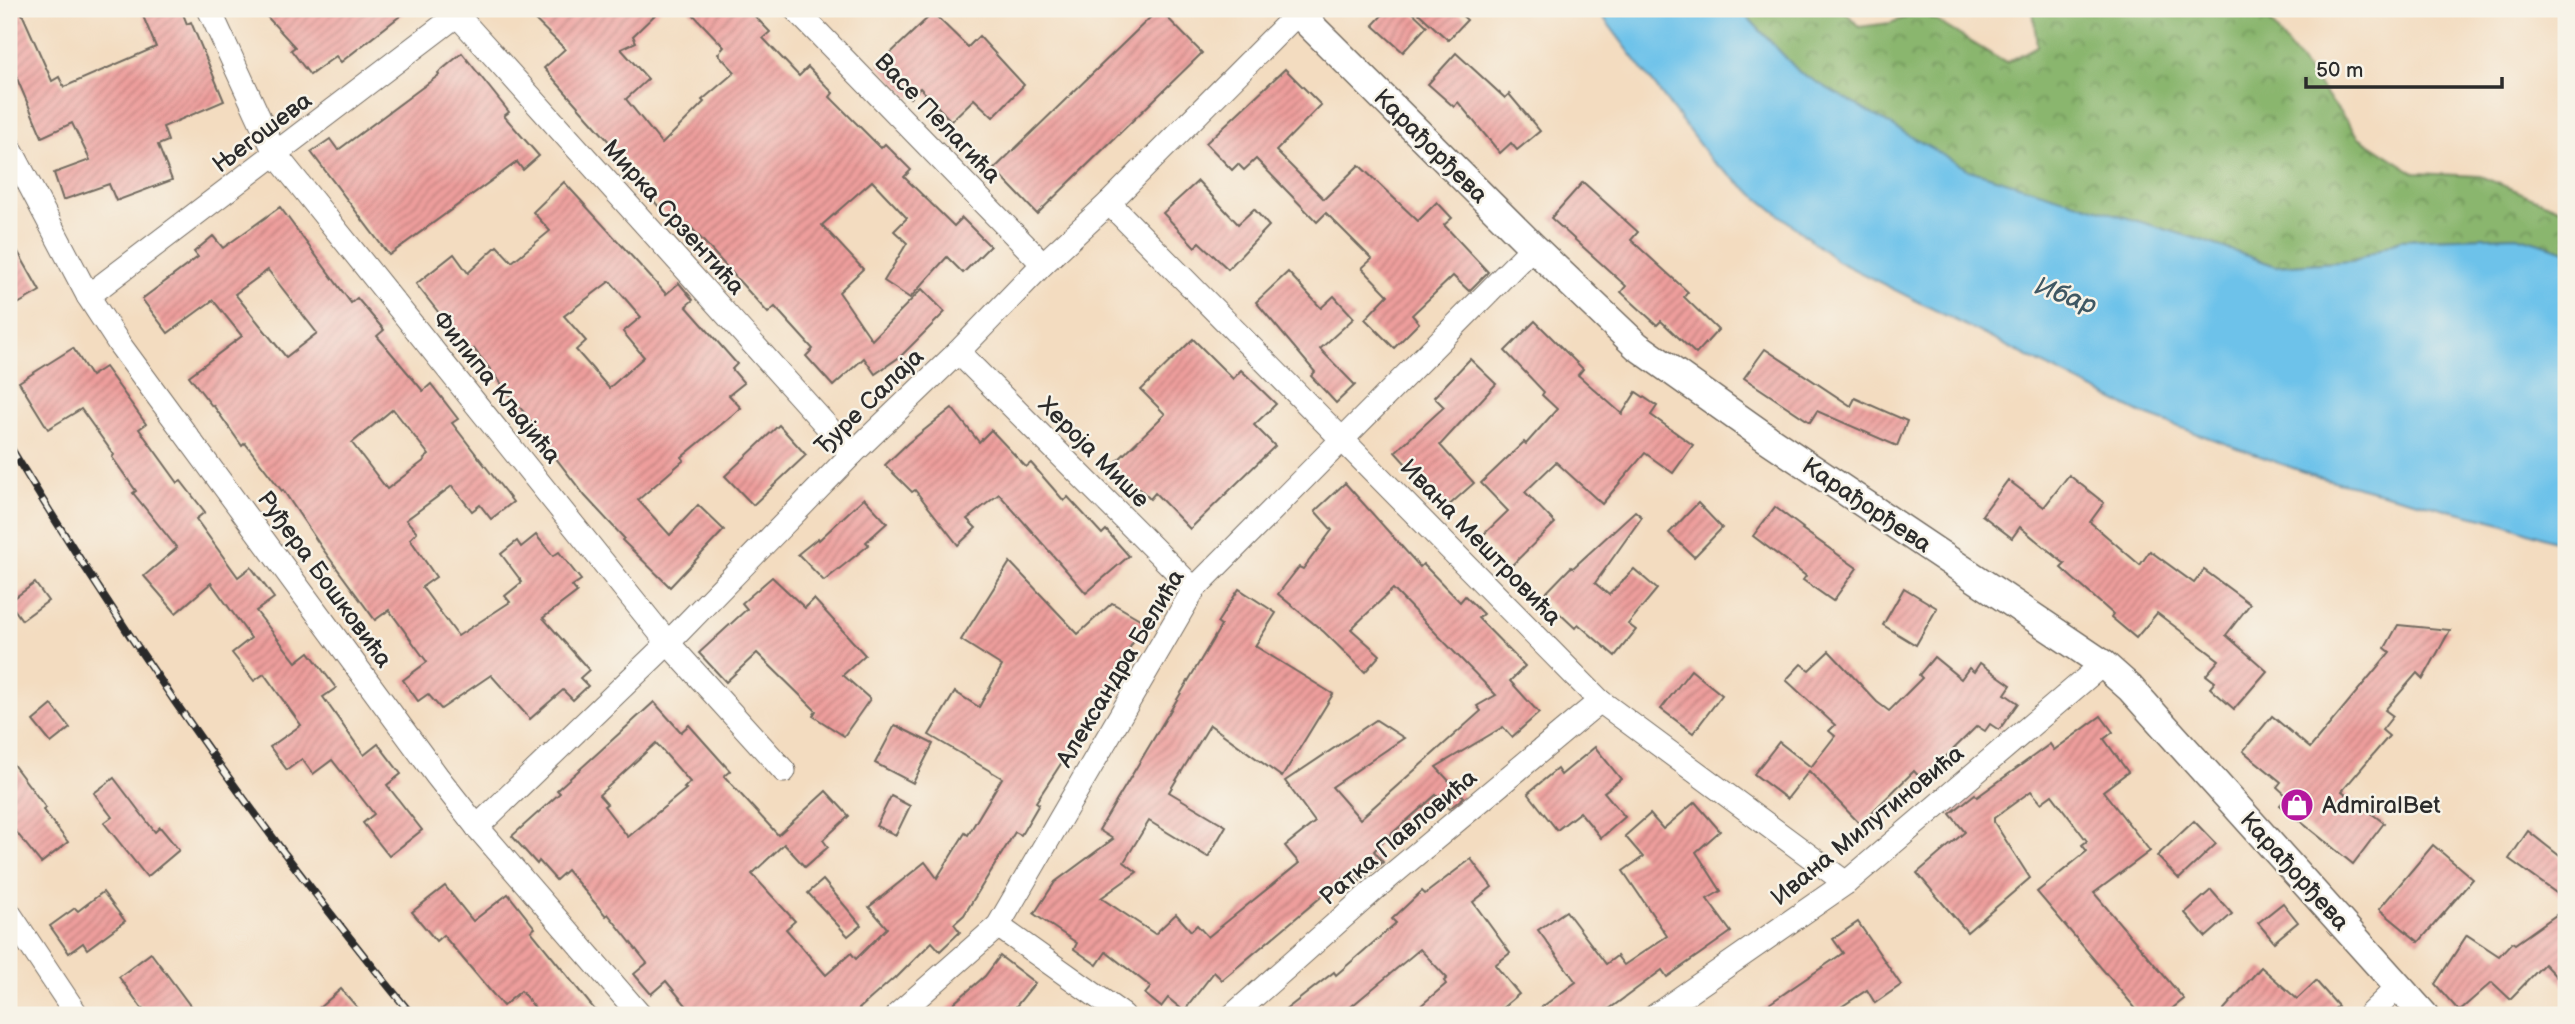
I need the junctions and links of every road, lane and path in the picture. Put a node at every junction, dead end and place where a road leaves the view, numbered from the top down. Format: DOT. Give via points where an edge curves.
graph roads {
  1 [pos="209,9"];
  2 [pos="795,9"];
  3 [pos="1296,11"];
  4 [pos="462,12"];
  5 [pos="9,146"];
  6 [pos="276,155"];
  7 [pos="1109,203"];
  8 [pos="1533,247"];
  9 [pos="1043,264"];
  10 [pos="88,296"];
  11 [pos="958,352"];
  12 [pos="1344,439"];
  13 [pos="852,454"];
  14 [pos="1194,589"];
  15 [pos="668,643"];
  16 [pos="2102,664"];
  17 [pos="1600,701"];
  18 [pos="784,771"];
  19 [pos="477,827"];
  20 [pos="1846,883"];
  21 [pos="9,913"];
  22 [pos="998,926"];
  23 [pos="2399,986"];
  24 [pos="77,1015"];
  25 [pos="640,1015"];
  26 [pos="897,1015"];
  27 [pos="1123,1015"];
  28 [pos="1233,1015"];
  29 [pos="1656,1015"];
  30 [pos="2369,1015"];
  31 [pos="2424,1015"];
  1 -- 6 [label="street, Филипа Кљајића"];
  2 -- 9 [label="street, Васе Пелагића"];
  3 -- 7 [label="street, Ђуре Салаја"];
  3 -- 8 [label="street, Карађорђева"];
  4 -- 6 [label="street, Његошева"];
  4 -- 13 [label="street, Мирка Срзентића"];
  5 -- 10 [label="street, Руђера Бошковића"];
  6 -- 10 [label="street, Његошева"];
  6 -- 15 [label="street, Филипа Кљајића"];
  7 -- 9 [label="street, Ђуре Салаја"];
  7 -- 12 [label="street, Ивана Мештровића"];
  8 -- 12 [label="street, Александра Белића"];
  8 -- 16 [label="street, Карађорђева" via="1637,346"];
  9 -- 11 [label="street, Ђуре Салаја"];
  10 -- 19 [label="street, Руђера Бошковића"];
  11 -- 13 [label="street, Ђуре Салаја"];
  11 -- 14 [label="street, Хероја Мише"];
  12 -- 14 [label="street, Александра Белића"];
  12 -- 17 [label="street, Ивана Мештровића"];
  13 -- 15 [label="street, Ђуре Салаја"];
  14 -- 22 [label="street, Александра Белића"];
  15 -- 18 [label="street, Филипа Кљајића"];
  15 -- 19 [label="street, Ђуре Салаја"];
  16 -- 20 [label="street, Ивана Милутиновића"];
  16 -- 23 [label="street, Карађорђева" via="2130,688"];
  17 -- 20 [label="street, Ивана Мештровића"];
  17 -- 28 [label="street, Ратка Павловића" via="1376,888"];
  19 -- 25 [label="street, Руђера Бошковића"];
  20 -- 29 [label="street, Ивана Милутиновића"];
  21 -- 24 [label="street"];
  22 -- 26 [label="street, Александра Белића"];
  22 -- 27 [label="street"];
  23 -- 30 [label="street"];
  23 -- 31 [label="street, Карађорђева"];
}
